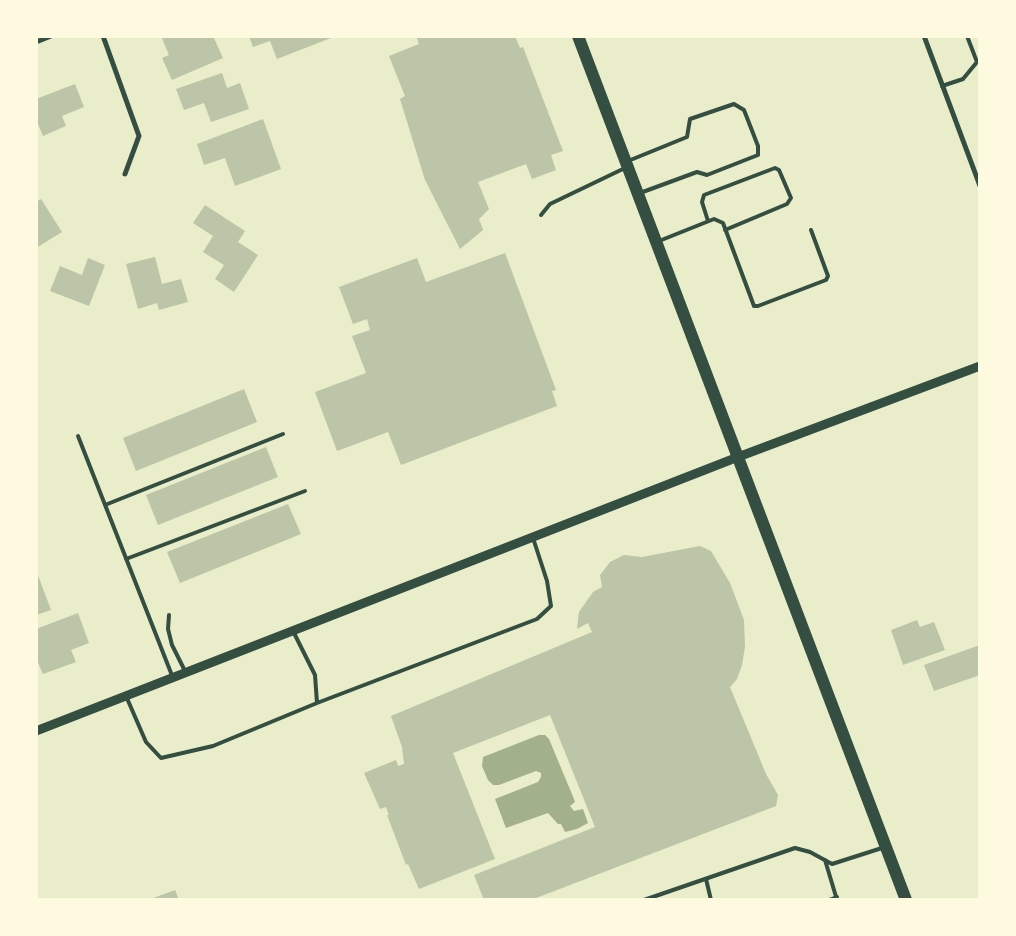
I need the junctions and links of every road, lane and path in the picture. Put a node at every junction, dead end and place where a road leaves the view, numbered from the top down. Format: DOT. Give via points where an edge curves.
graph roads {
  1 [pos="51,36"];
  2 [pos="103,36"];
  3 [pos="578,36"];
  4 [pos="924,36"];
  5 [pos="968,36"];
  6 [pos="36,42"];
  7 [pos="978,61"];
  8 [pos="942,86"];
  9 [pos="627,164"];
  10 [pos="125,174"];
  11 [pos="980,186"];
  12 [pos="638,193"];
  13 [pos="542,215"];
  14 [pos="708,221"];
  15 [pos="725,230"];
  16 [pos="811,230"];
  17 [pos="656,242"];
  18 [pos="980,366"];
  19 [pos="283,434"];
  20 [pos="78,436"];
  21 [pos="738,457"];
  22 [pos="305,491"];
  23 [pos="104,505"];
  24 [pos="532,538"];
  25 [pos="126,559"];
  26 [pos="169,615"];
  27 [pos="293,631"];
  28 [pos="186,673"];
  29 [pos="172,678"];
  30 [pos="126,696"];
  31 [pos="316,703"];
  32 [pos="36,731"];
  33 [pos="886,847"];
  34 [pos="825,860"];
  35 [pos="706,879"];
  36 [pos="837,898"];
  37 [pos="644,900"];
  38 [pos="711,900"];
  39 [pos="829,900"];
  40 [pos="906,900"];
  1 -- 6 [label="street"];
  2 -- 10 [label="street" via="139,136"];
  3 -- 9 [label="main road"];
  4 -- 8 [label="street"];
  5 -- 7 [label="lane"];
  7 -- 8 [label="lane" via="963,79"];
  8 -- 11 [label="street"];
  9 -- 12 [label="main road"];
  9 -- 12 [label="lane" via="687,137 690,119 734,104 744,110 758,146 758,155 706,175 698,172"];
  9 -- 13 [label="lane" via="550,204"];
  12 -- 17 [label="main road"];
  14 -- 15 [label="lane" via="723,222"];
  14 -- 15 [label="lane" via="702,202 704,196 775,168 779,170 791,198 787,204"];
  14 -- 17 [label="lane"];
  15 -- 16 [label="lane" via="754,306 826,280 828,276"];
  17 -- 21 [label="main road"];
  18 -- 21 [label="street"];
  19 -- 23 [label="lane"];
  20 -- 23 [label="lane"];
  21 -- 24 [label="street"];
  21 -- 33 [label="main road"];
  22 -- 25 [label="lane"];
  23 -- 25 [label="lane"];
  24 -- 27 [label="street"];
  24 -- 31 [label="lane" via="548,581 551,606 537,619"];
  25 -- 29 [label="lane"];
  26 -- 28 [label="lane" via="172,645"];
  27 -- 28 [label="street"];
  27 -- 31 [label="lane" via="315,675"];
  28 -- 29 [label="street"];
  29 -- 30 [label="street"];
  30 -- 31 [label="lane" via="146,742 161,758 213,746"];
  30 -- 32 [label="street"];
  33 -- 34 [label="lane" via="832,864"];
  33 -- 40 [label="main road"];
  34 -- 35 [label="lane" via="795,848"];
  34 -- 36 [label="lane"];
  35 -- 37 [label="lane"];
  35 -- 38 [label="lane"];
  36 -- 39 [label="lane"];
}
